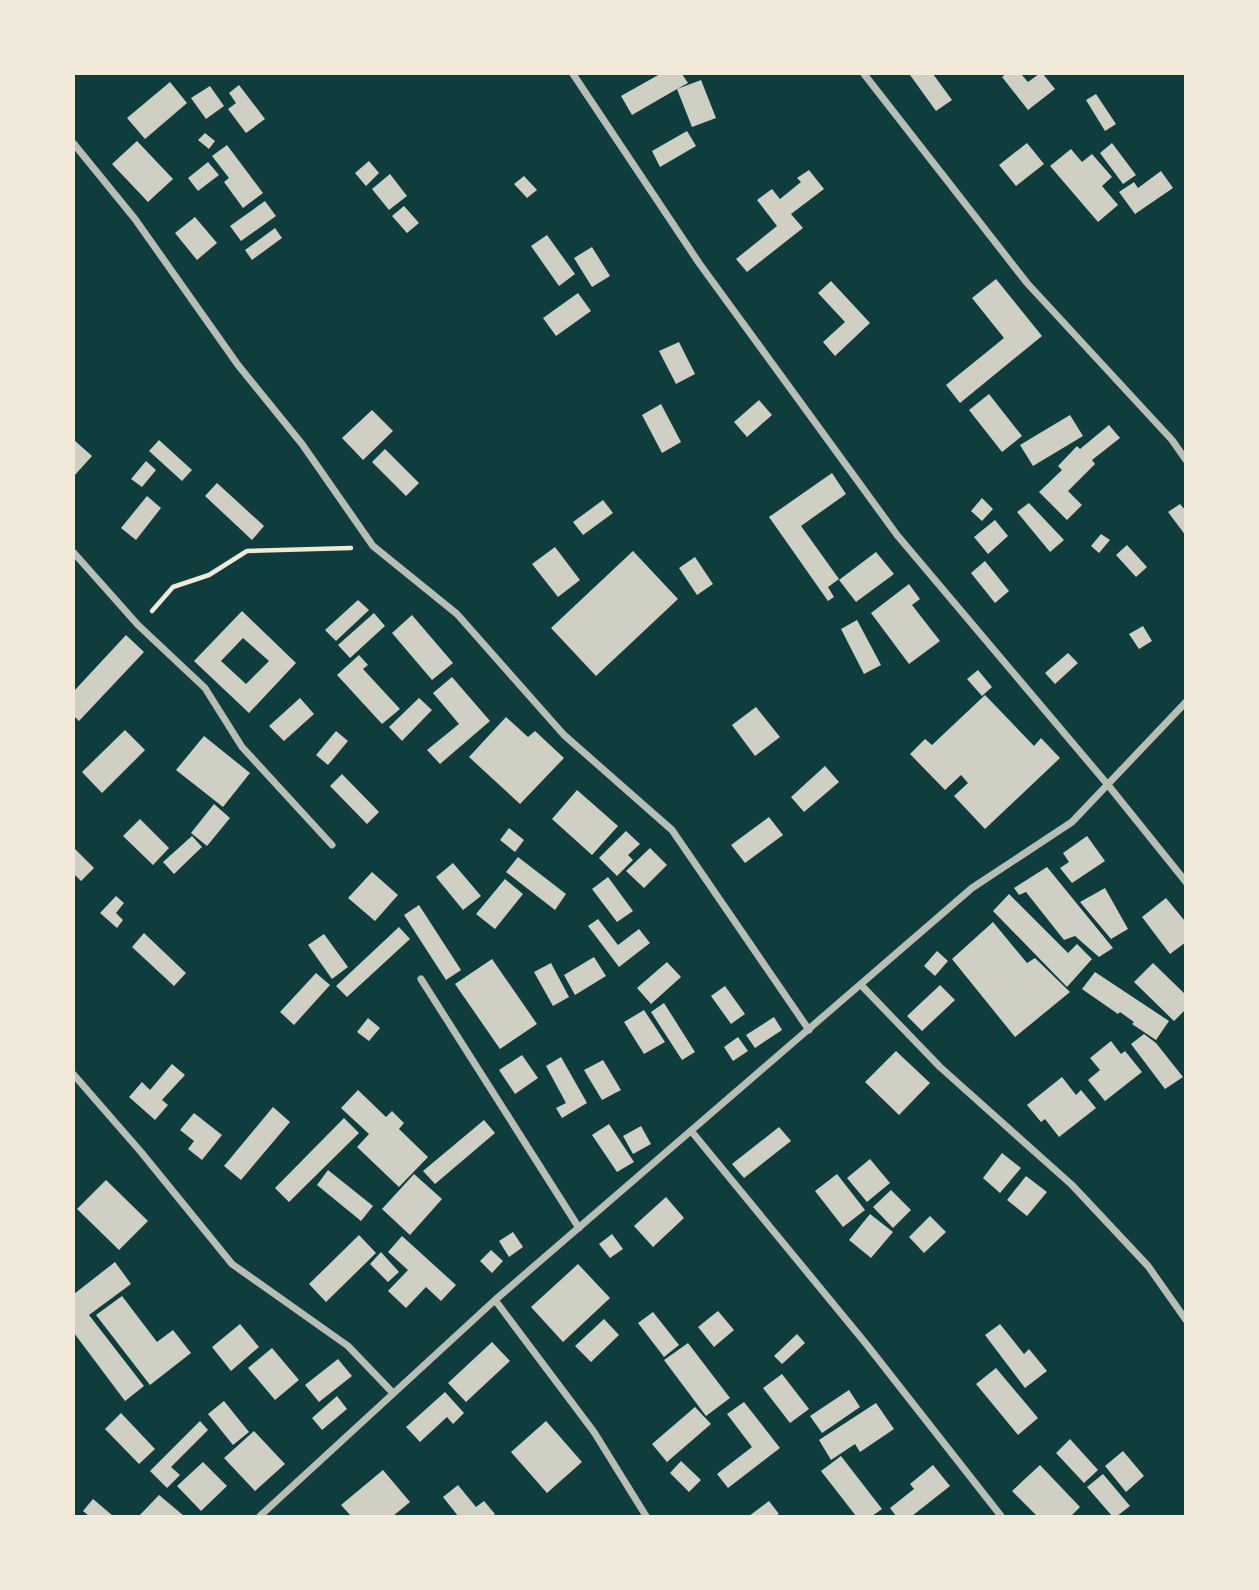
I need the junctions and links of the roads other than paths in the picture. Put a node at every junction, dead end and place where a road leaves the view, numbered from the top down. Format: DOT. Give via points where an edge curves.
graph roads {
  1 [pos="573,74"];
  2 [pos="864,74"];
  3 [pos="74,144"];
  4 [pos="1185,460"];
  5 [pos="74,553"];
  6 [pos="1185,702"];
  7 [pos="1108,785"];
  8 [pos="332,845"];
  9 [pos="1185,882"];
  10 [pos="421,979"];
  11 [pos="862,985"];
  12 [pos="808,1030"];
  13 [pos="74,1075"];
  14 [pos="692,1132"];
  15 [pos="579,1228"];
  16 [pos="495,1300"];
  17 [pos="1185,1320"];
  18 [pos="393,1393"];
  19 [pos="260,1517"];
  20 [pos="646,1517"];
  21 [pos="1001,1517"];
  1 -- 7 [label="street" via="699,263 897,534"];
  2 -- 4 [label="street" via="1027,284 1172,440"];
  3 -- 12 [label="street" via="135,219 373,546 457,614 564,734 672,830"];
  5 -- 8 [label="street" via="138,625 205,688 242,747"];
  6 -- 7 [label="street"];
  7 -- 9 [label="street"];
  7 -- 11 [label="street" via="1072,822 972,888"];
  10 -- 15 [label="street"];
  11 -- 12 [label="street"];
  11 -- 17 [label="street" via="940,1067 1072,1185 1148,1266"];
  12 -- 14 [label="street"];
  13 -- 18 [label="street" via="232,1264 348,1346"];
  14 -- 15 [label="street"];
  14 -- 21 [label="street"];
  15 -- 16 [label="street"];
  16 -- 18 [label="street"];
  16 -- 20 [label="street" via="594,1432"];
  18 -- 19 [label="street"];
}
